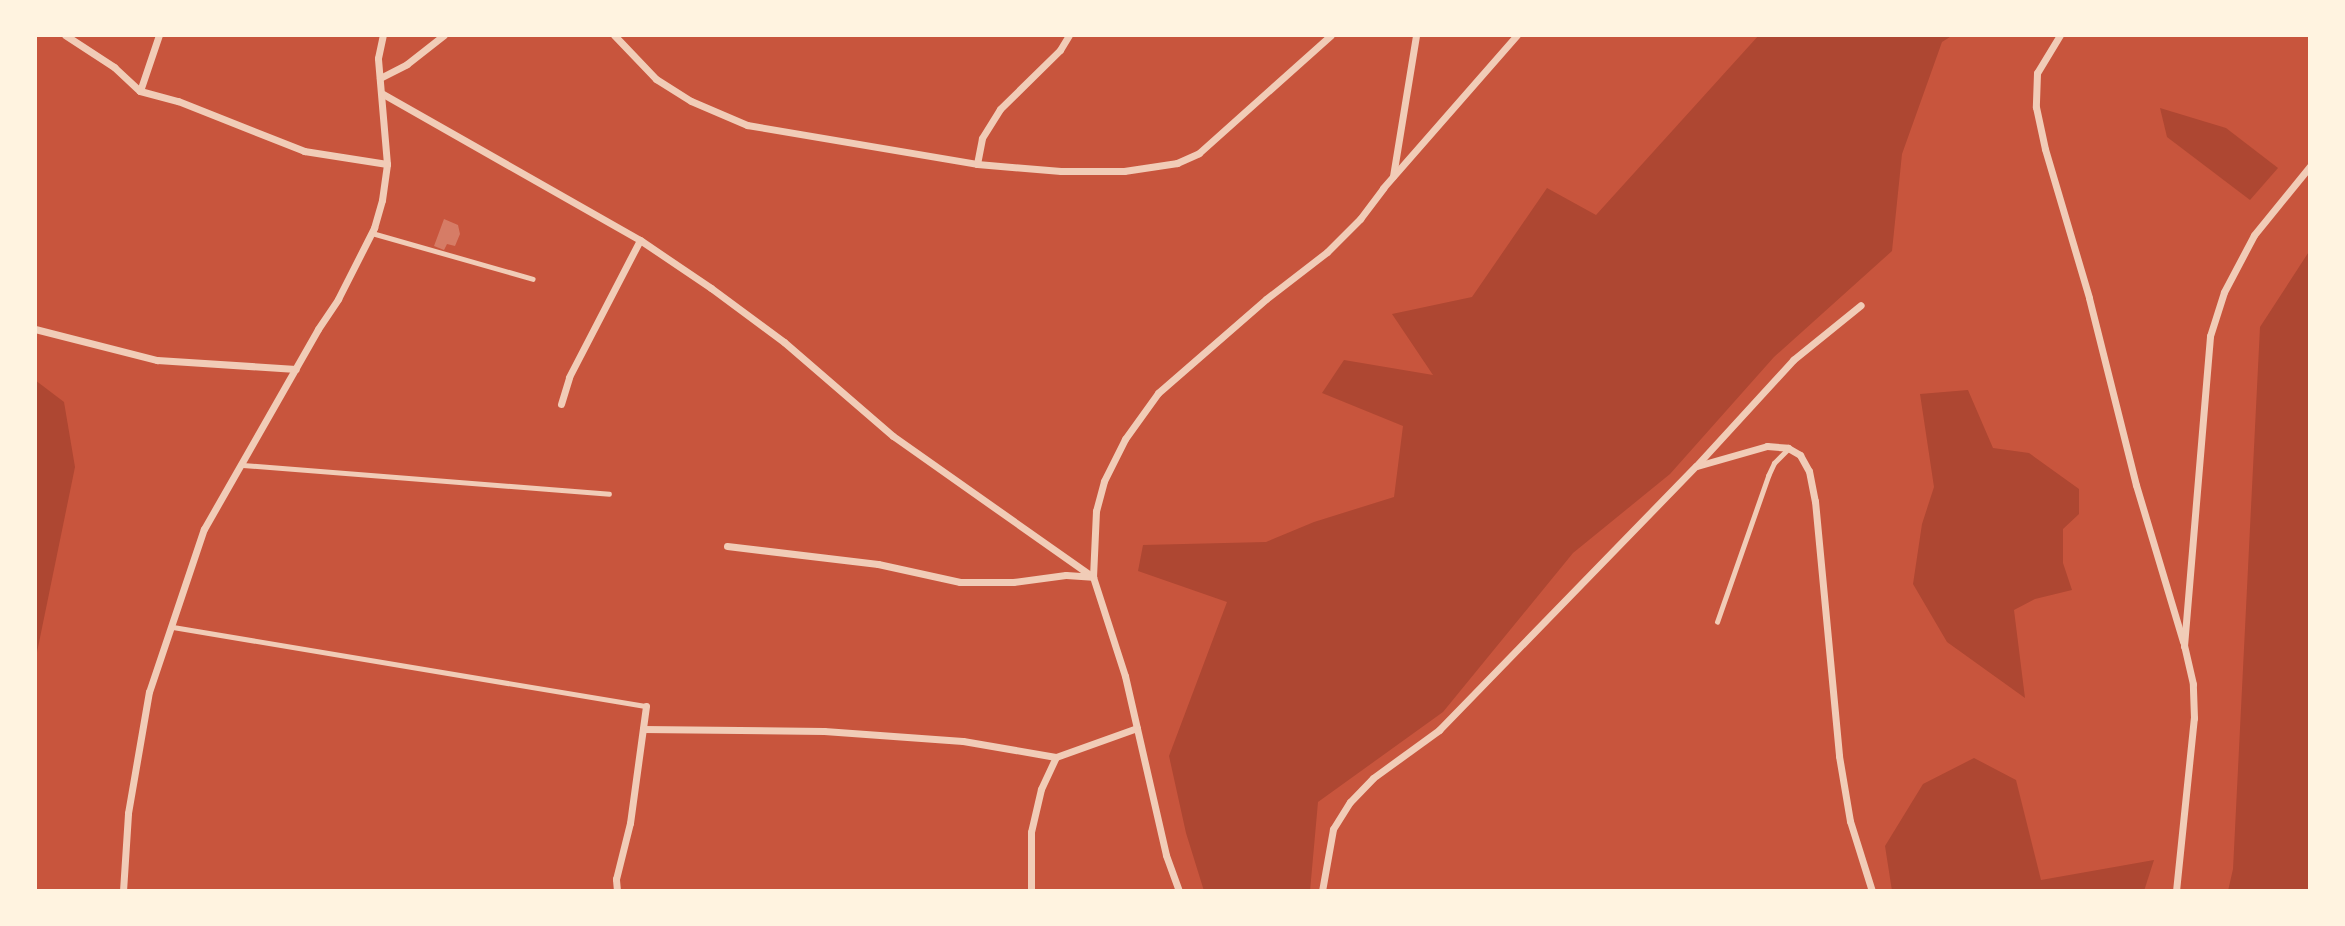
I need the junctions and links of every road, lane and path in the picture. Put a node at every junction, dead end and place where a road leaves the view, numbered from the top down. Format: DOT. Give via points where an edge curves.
graph roads {
  1 [pos="65,35"];
  2 [pos="159,35"];
  3 [pos="383,35"];
  4 [pos="444,35"];
  5 [pos="614,35"];
  6 [pos="1069,35"];
  7 [pos="1331,35"];
  8 [pos="1416,35"];
  9 [pos="1517,35"];
  10 [pos="2060,35"];
  11 [pos="380,78"];
  12 [pos="140,91"];
  13 [pos="383,94"];
  14 [pos="387,164"];
  15 [pos="977,164"];
  16 [pos="2310,166"];
  17 [pos="1393,176"];
  18 [pos="371,233"];
  19 [pos="640,240"];
  20 [pos="533,279"];
  21 [pos="1861,305"];
  22 [pos="35,329"];
  23 [pos="296,369"];
  24 [pos="561,404"];
  25 [pos="1788,448"];
  26 [pos="243,465"];
  27 [pos="1696,466"];
  28 [pos="609,494"];
  29 [pos="727,546"];
  30 [pos="1093,577"];
  31 [pos="1717,622"];
  32 [pos="173,626"];
  33 [pos="2185,646"];
  34 [pos="646,706"];
  35 [pos="1137,728"];
  36 [pos="643,729"];
  37 [pos="1056,757"];
  38 [pos="123,891"];
  39 [pos="617,891"];
  40 [pos="1031,891"];
  41 [pos="1179,891"];
  42 [pos="1322,891"];
  43 [pos="1872,891"];
  44 [pos="2176,891"];
  1 -- 12 [label="street" via="114,67"];
  2 -- 12 [label="street"];
  3 -- 11 [label="street"];
  4 -- 11 [label="street"];
  5 -- 15 [label="street" via="656,79 691,101 747,125"];
  6 -- 15 [label="street" via="1060,50 1000,109 982,138"];
  7 -- 15 [label="street" via="1199,153 1177,163 1124,171"];
  8 -- 17 [label="street"];
  9 -- 17 [label="street"];
  10 -- 33 [label="street" via="2037,73 2036,107 2136,485"];
  11 -- 13 [label="street"];
  12 -- 14 [label="street" via="178,101 304,151"];
  13 -- 14 [label="street"];
  13 -- 19 [label="street"];
  14 -- 18 [label="street"];
  16 -- 33 [label="street" via="2254,235 2224,292 2210,336"];
  17 -- 30 [label="street" via="1327,252 1266,299 1152,402 1125,439 1104,481 1096,511"];
  18 -- 20 [label="lane"];
  18 -- 23 [label="street"];
  19 -- 24 [label="street" via="569,377"];
  19 -- 30 [label="street" via="784,342 893,436"];
  21 -- 27 [label="street" via="1793,360"];
  22 -- 23 [label="street" via="157,360"];
  23 -- 26 [label="street"];
  25 -- 27 [label="street" via="1767,446"];
  25 -- 31 [label="lane" via="1768,476"];
  25 -- 43 [label="street" via="1800,454 1809,471 1815,501 1839,756 1850,821"];
  26 -- 28 [label="lane"];
  26 -- 32 [label="street" via="204,529"];
  27 -- 42 [label="street" via="1439,730 1373,778 1350,802 1333,829"];
  29 -- 30 [label="street" via="878,564 960,582"];
  30 -- 35 [label="street"];
  32 -- 34 [label="lane"];
  32 -- 38 [label="street" via="149,692 137,754"];
  33 -- 44 [label="street" via="2194,718"];
  34 -- 36 [label="street"];
  35 -- 37 [label="street"];
  35 -- 41 [label="street" via="1166,856"];
  36 -- 37 [label="street" via="838,732 963,741"];
  36 -- 39 [label="street"];
  37 -- 40 [label="street" via="1041,789 1031,832"];
}
